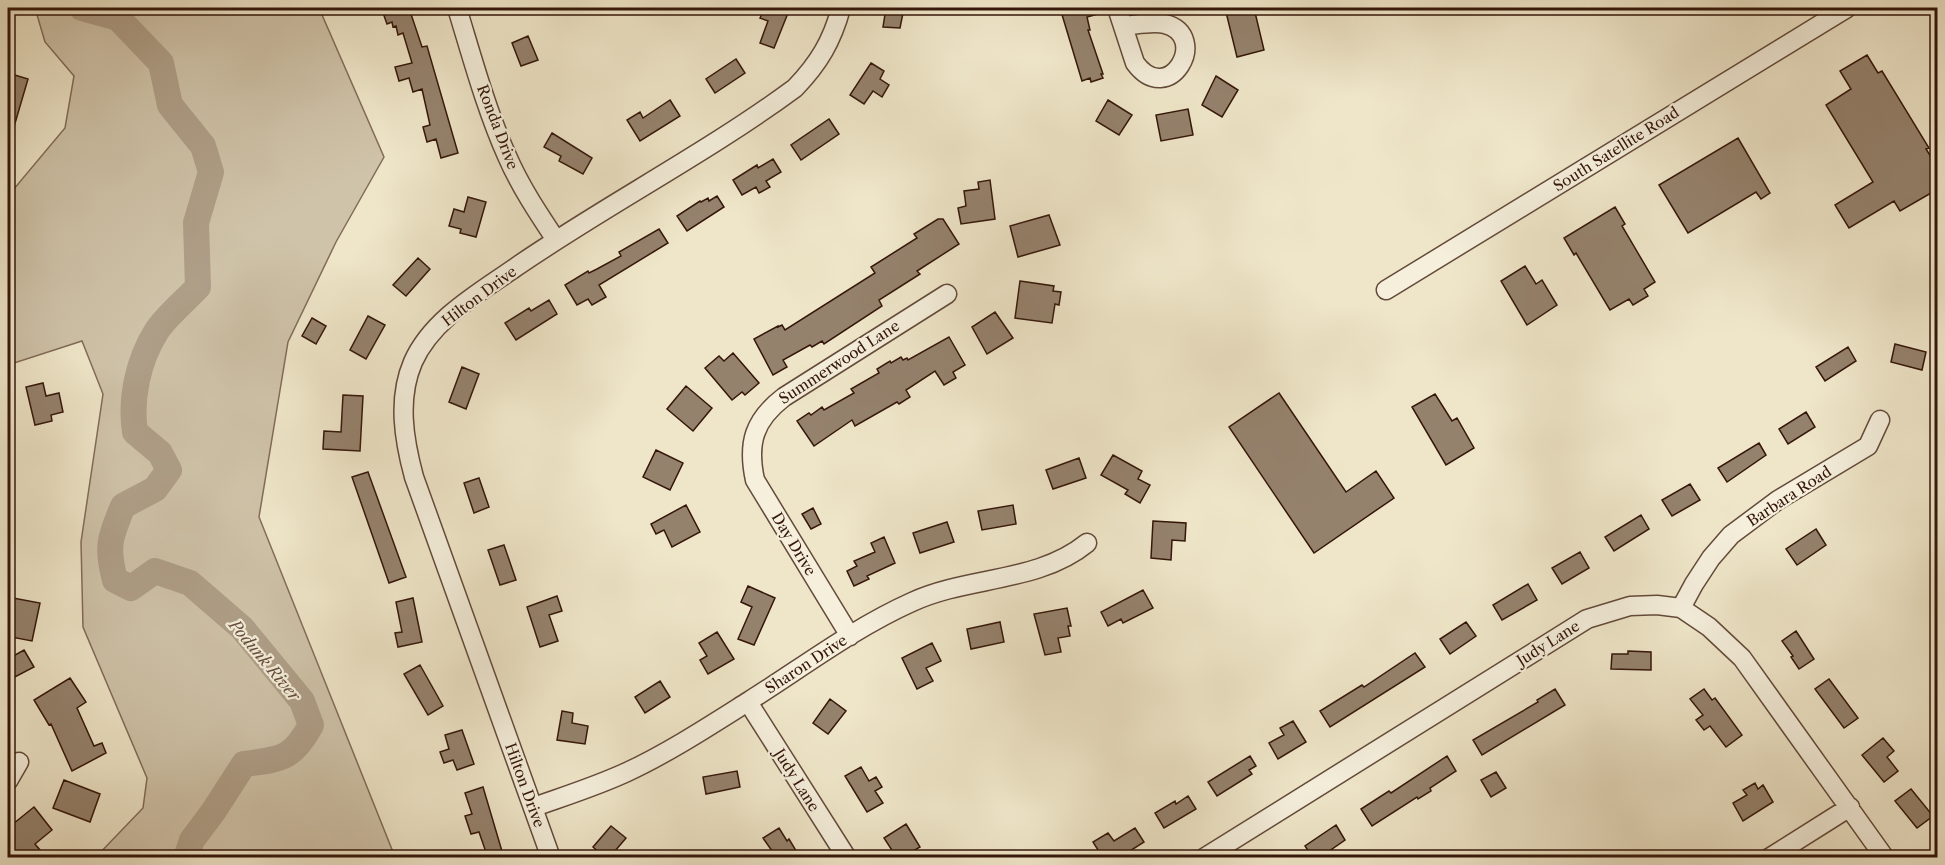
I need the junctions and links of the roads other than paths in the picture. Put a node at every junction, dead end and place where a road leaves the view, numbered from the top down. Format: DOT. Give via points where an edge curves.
graph roads {
  1 [pos="457,8"];
  2 [pos="841,8"];
  3 [pos="1117,8"];
  4 [pos="1847,8"];
  5 [pos="1123,26"];
  6 [pos="556,240"];
  7 [pos="1386,290"];
  8 [pos="947,294"];
  9 [pos="1880,420"];
  10 [pos="751,448"];
  11 [pos="1087,543"];
  12 [pos="1681,608"];
  13 [pos="850,636"];
  14 [pos="748,702"];
  15 [pos="19,762"];
  16 [pos="8,781"];
  17 [pos="534,807"];
  18 [pos="1850,807"];
  19 [pos="551,858"];
  20 [pos="847,858"];
  21 [pos="1204,858"];
  22 [pos="1769,858"];
  23 [pos="1885,858"];
  1 -- 6 [label="street, Ronda Drive" via="507,158"];
  2 -- 6 [label="street, Hilton Drive" via="821,57 795,88"];
  3 -- 5 [label="street"];
  4 -- 7 [label="street, South Satellite Road"];
  6 -- 17 [label="street, Hilton Drive" via="473,297 425,341 413,361 404,401 406,448 414,477"];
  8 -- 10 [label="street, Summerwood Lane" via="784,396 760,420"];
  9 -- 12 [label="street, Barbara Road" via="1868,446 1778,500 1731,535"];
  10 -- 13 [label="street, Day Drive" via="755,480"];
  11 -- 13 [label="street, Sharon Drive" via="1051,565 912,602"];
  12 -- 18 [label="street, Judy Lane" via="1709,627 1742,658"];
  12 -- 21 [label="street, Judy Lane" via="1630,606 1587,619"];
  13 -- 14 [label="street, Sharon Drive"];
  14 -- 17 [label="street, Sharon Drive" via="628,771"];
  14 -- 20 [label="street, Judy Lane"];
  15 -- 16 [label="street"];
  17 -- 19 [label="street, Hilton Drive"];
  18 -- 22 [label="street"];
  18 -- 23 [label="street, Judy Lane"];
}
